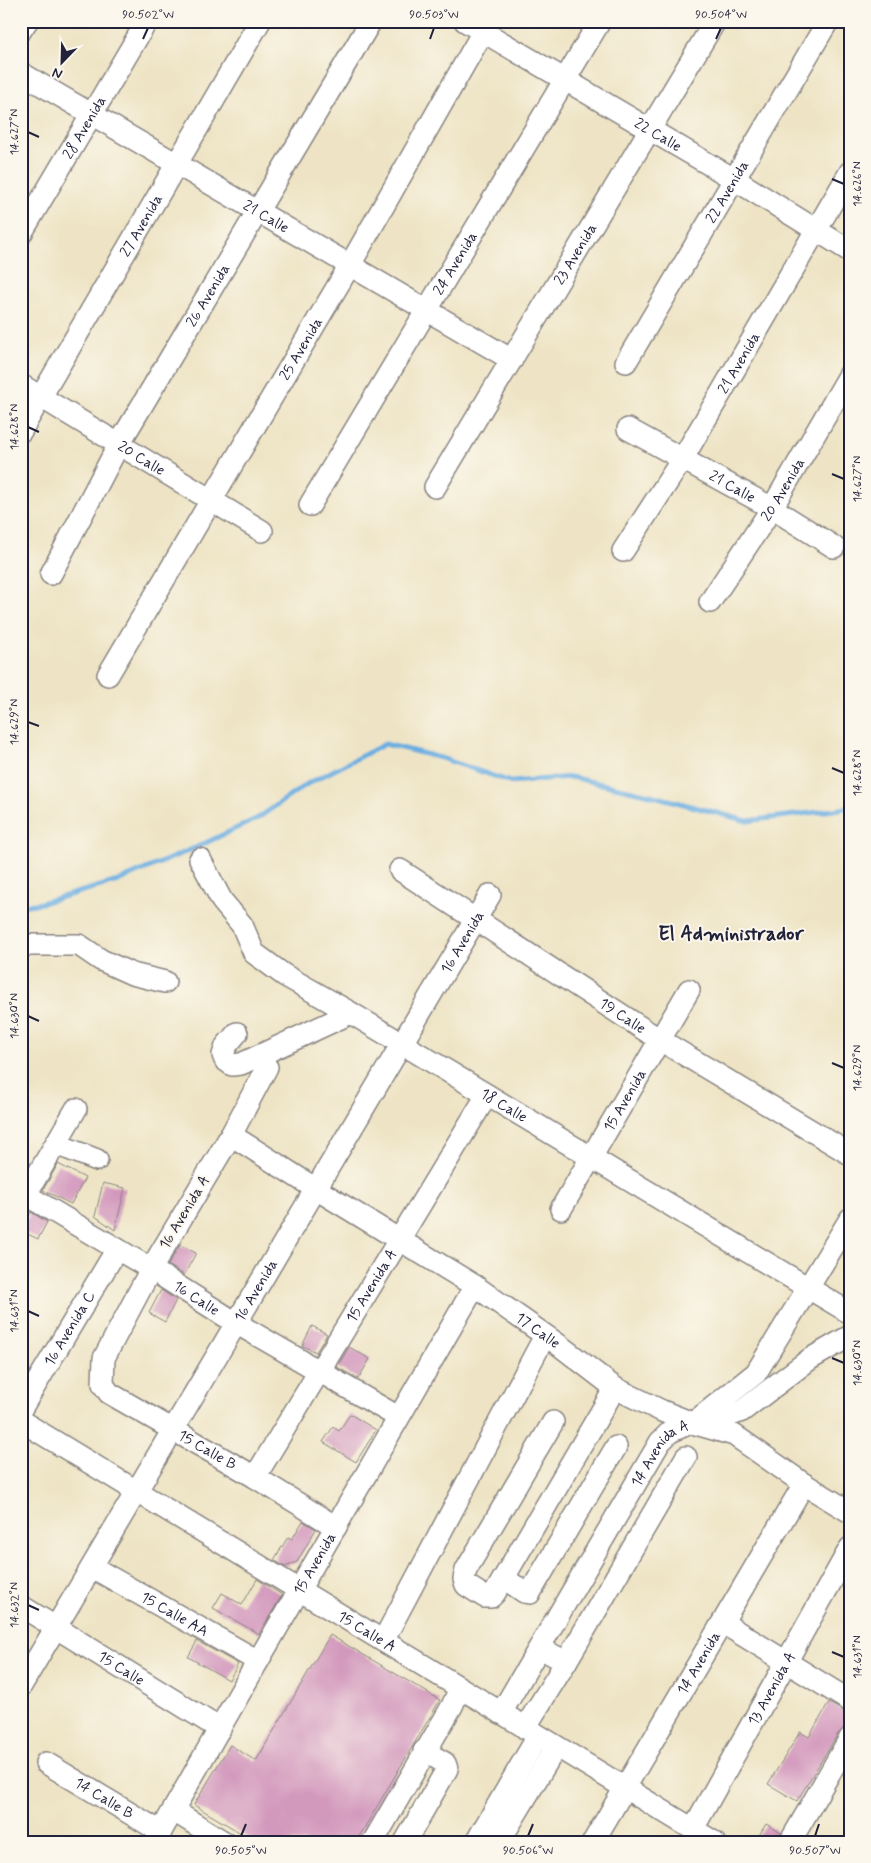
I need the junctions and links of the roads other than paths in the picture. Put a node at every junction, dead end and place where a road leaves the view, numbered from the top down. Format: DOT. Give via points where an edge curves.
graph roads {
  1 [pos="27,21"];
  2 [pos="147,21"];
  3 [pos="260,21"];
  4 [pos="371,21"];
  5 [pos="600,21"];
  6 [pos="715,21"];
  7 [pos="828,21"];
  8 [pos="479,25"];
  9 [pos="21,30"];
  10 [pos="21,73"];
  11 [pos="566,80"];
  12 [pos="92,114"];
  13 [pos="650,130"];
  14 [pos="177,164"];
  15 [pos="850,172"];
  16 [pos="734,179"];
  17 [pos="257,211"];
  18 [pos="815,230"];
  19 [pos="21,234"];
  20 [pos="850,251"];
  21 [pos="350,265"];
  22 [pos="426,310"];
  23 [pos="512,360"];
  24 [pos="626,362"];
  25 [pos="850,374"];
  26 [pos="21,385"];
  27 [pos="41,397"];
  28 [pos="628,430"];
  29 [pos="21,431"];
  30 [pos="119,444"];
  31 [pos="683,458"];
  32 [pos="436,487"];
  33 [pos="211,500"];
  34 [pos="310,505"];
  35 [pos="772,508"];
  36 [pos="262,531"];
  37 [pos="834,547"];
  38 [pos="623,551"];
  39 [pos="51,574"];
  40 [pos="710,602"];
  41 [pos="108,675"];
  42 [pos="200,859"];
  43 [pos="400,870"];
  44 [pos="490,895"];
  45 [pos="476,920"];
  46 [pos="21,945"];
  47 [pos="165,982"];
  48 [pos="689,990"];
  49 [pos="351,1013"];
  50 [pos="237,1032"];
  51 [pos="660,1040"];
  52 [pos="402,1043"];
  53 [pos="267,1067"];
  54 [pos="487,1095"];
  55 [pos="76,1109"];
  56 [pos="230,1134"];
  57 [pos="56,1144"];
  58 [pos="850,1154"];
  59 [pos="591,1158"];
  60 [pos="97,1160"];
  61 [pos="316,1189"];
  62 [pos="23,1197"];
  63 [pos="561,1209"];
  64 [pos="850,1219"];
  65 [pos="399,1240"];
  66 [pos="118,1250"];
  67 [pos="151,1269"];
  68 [pos="475,1286"];
  69 [pos="808,1288"];
  70 [pos="850,1313"];
  71 [pos="236,1323"];
  72 [pos="850,1336"];
  73 [pos="540,1345"];
  74 [pos="104,1358"];
  75 [pos="319,1371"];
  76 [pos="615,1388"];
  77 [pos="21,1409"];
  78 [pos="398,1417"];
  79 [pos="21,1420"];
  80 [pos="553,1422"];
  81 [pos="694,1422"];
  82 [pos="172,1431"];
  83 [pos="616,1447"];
  84 [pos="686,1457"];
  85 [pos="255,1477"];
  86 [pos="804,1484"];
  87 [pos="137,1491"];
  88 [pos="850,1512"];
  89 [pos="336,1527"];
  90 [pos="850,1548"];
  91 [pos="92,1567"];
  92 [pos="504,1578"];
  93 [pos="300,1589"];
  94 [pos="21,1606"];
  95 [pos="723,1623"];
  96 [pos="56,1627"];
  97 [pos="379,1638"];
  98 [pos="540,1648"];
  99 [pos="258,1661"];
  100 [pos="566,1662"];
  101 [pos="787,1662"];
  102 [pos="21,1686"];
  103 [pos="460,1688"];
  104 [pos="850,1701"];
  105 [pos="501,1713"];
  106 [pos="220,1729"];
  107 [pos="540,1737"];
  108 [pos="850,1738"];
  109 [pos="424,1751"];
  110 [pos="46,1763"];
  111 [pos="625,1788"];
  112 [pos="174,1811"];
  113 [pos="693,1829"];
  114 [pos="158,1837"];
  115 [pos="224,1842"];
  116 [pos="373,1842"];
  117 [pos="405,1842"];
  118 [pos="476,1842"];
  119 [pos="499,1842"];
  120 [pos="593,1842"];
  121 [pos="714,1842"];
  122 [pos="790,1842"];
  1 -- 9 [label="street"];
  2 -- 12 [label="street, 28 Avenida"];
  3 -- 14 [label="street, 27 Avenida"];
  4 -- 17 [label="street, 26 Avenida"];
  5 -- 11 [label="street, 24 Avenida"];
  6 -- 13 [label="street, 23 Avenida"];
  7 -- 16 [label="street, 22 Avenida"];
  8 -- 11 [label="street, 22 Calle"];
  8 -- 21 [label="street, 25 Avenida"];
  10 -- 12 [label="street, 21 Calle"];
  11 -- 13 [label="street, 22 Calle"];
  11 -- 22 [label="street, 24 Avenida"];
  12 -- 14 [label="street, 21 Calle"];
  12 -- 19 [label="street, 28 Avenida"];
  13 -- 16 [label="street, 22 Calle"];
  13 -- 23 [label="street, 23 Avenida"];
  14 -- 17 [label="street, 21 Calle"];
  14 -- 27 [label="street, 27 Avenida"];
  15 -- 18 [label="street, 21 Avenida"];
  16 -- 18 [label="street, 22 Calle"];
  16 -- 24 [label="street, 22 Avenida"];
  17 -- 21 [label="street, 21 Calle"];
  17 -- 30 [label="street, 26 Avenida"];
  18 -- 20 [label="street, 22 Calle"];
  18 -- 31 [label="street, 21 Avenida"];
  21 -- 22 [label="street, 21 Calle"];
  21 -- 33 [label="street, 25 Avenida"];
  22 -- 23 [label="street, 21 Calle"];
  22 -- 34 [label="street, 24 Avenida"];
  23 -- 32 [label="street, 23 Avenida"];
  25 -- 35 [label="street, 20 Avenida"];
  26 -- 27 [label="street, 20 Calle"];
  27 -- 29 [label="street, 27 Avenida"];
  27 -- 30 [label="street, 20 Calle"];
  28 -- 31 [label="street, 21 Calle"];
  30 -- 33 [label="street, 20 Calle"];
  30 -- 39 [label="street, 26 Avenida"];
  31 -- 35 [label="street, 21 Calle"];
  31 -- 38 [label="street, 21 Avenida"];
  33 -- 36 [label="street, 20 Calle"];
  33 -- 41 [label="street, 25 Avenida"];
  35 -- 37 [label="street, 21 Calle"];
  35 -- 40 [label="street, 20 Avenida"];
  42 -- 49 [label="street, 18 Calle" via="222,901 242,925 254,953 284,975"];
  43 -- 45 [label="street, 19 Calle"];
  44 -- 45 [label="street, 16 Avenida"];
  45 -- 51 [label="street, 19 Calle"];
  45 -- 52 [label="street, 16 Avenida"];
  46 -- 47 [label="street" via="79,945 100,960 132,974"];
  48 -- 51 [label="street, 15 Avenida"];
  49 -- 50 [label="street" via="241,1064 232,1065 223,1055"];
  49 -- 52 [label="street, 18 Calle"];
  51 -- 58 [label="street, 19 Calle"];
  51 -- 59 [label="street, 15 Avenida"];
  52 -- 54 [label="street, 18 Calle"];
  52 -- 61 [label="street, 16 Avenida"];
  53 -- 56 [label="street, 16 Avenida A"];
  54 -- 59 [label="street, 18 Calle"];
  54 -- 65 [label="street, 15 Avenida A"];
  55 -- 57 [label="street"];
  56 -- 61 [label="street, 17 Calle"];
  56 -- 67 [label="street, 16 Avenida A"];
  57 -- 60 [label="street"];
  57 -- 62 [label="street"];
  59 -- 63 [label="street, 15 Avenida"];
  59 -- 69 [label="street, 18 Calle"];
  61 -- 65 [label="street, 17 Calle"];
  61 -- 71 [label="street, 16 Avenida"];
  62 -- 66 [label="street, 16 Calle"];
  64 -- 69 [label="street, 14 Avenida A"];
  65 -- 68 [label="street, 17 Calle"];
  65 -- 75 [label="street, 15 Avenida A"];
  66 -- 67 [label="street, 16 Calle"];
  66 -- 77 [label="street, 16 Avenida C"];
  67 -- 71 [label="street, 16 Calle"];
  67 -- 74 [label="street, 16 Avenida A"];
  68 -- 76 [label="street, 17 Calle"];
  68 -- 78 [label="street, 15 Avenida"];
  69 -- 70 [label="street, 18 Calle"];
  69 -- 81 [label="street, 14 Avenida A" via="756,1373"];
  71 -- 75 [label="street, 16 Calle"];
  71 -- 82 [label="street, 16 Avenida"];
  72 -- 81 [label="street" via="810,1360 742,1411 721,1419"];
  73 -- 97 [label="street" via="394,1622"];
  74 -- 82 [label="street, 15 Calle B" via="103,1384 109,1393"];
  75 -- 78 [label="street, 16 Calle"];
  75 -- 85 [label="street, 15 Avenida A"];
  76 -- 81 [label="street, 17 Calle" via="662,1412"];
  76 -- 92 [label="street"];
  78 -- 89 [label="street, 15 Avenida"];
  79 -- 87 [label="street, 15 Calle A"];
  80 -- 92 [label="street" via="466,1570 464,1579 466,1585 485,1597 491,1597"];
  81 -- 86 [label="street, 17 Calle" via="734,1435"];
  81 -- 98 [label="street, 14 Avenida A" via="670,1432 660,1442"];
  82 -- 85 [label="street, 15 Calle B"];
  82 -- 87 [label="street, 16 Avenida"];
  83 -- 92 [label="street" via="530,1593"];
  84 -- 100 [label="street"];
  85 -- 89 [label="street, 15 Calle B"];
  86 -- 88 [label="street, 17 Calle"];
  86 -- 95 [label="street, 14 Avenida"];
  87 -- 91 [label="street, 16 Avenida"];
  87 -- 93 [label="street, 15 Calle A"];
  89 -- 93 [label="street, 15 Avenida"];
  90 -- 101 [label="street, 13 Avenida A"];
  91 -- 96 [label="street, 16 Avenida"];
  91 -- 99 [label="street, 15 Calle AA"];
  93 -- 97 [label="street, 15 Calle A"];
  93 -- 99 [label="street, 15 Avenida"];
  94 -- 96 [label="street, 15 Calle"];
  95 -- 101 [label="street"];
  95 -- 111 [label="street, 14 Avenida"];
  96 -- 102 [label="street, 16 Avenida"];
  96 -- 106 [label="street, 15 Calle"];
  97 -- 103 [label="street, 15 Calle A"];
  98 -- 100 [label="street"];
  98 -- 105 [label="street, 14 Avenida A"];
  99 -- 106 [label="street, 15 Avenida"];
  100 -- 107 [label="street"];
  101 -- 104 [label="street"];
  101 -- 113 [label="street, 13 Avenida A"];
  103 -- 105 [label="street, 15 Calle A"];
  103 -- 109 [label="street"];
  105 -- 107 [label="street, 15 Calle A"];
  106 -- 112 [label="street, 15 Avenida"];
  107 -- 111 [label="street, 15 Calle A"];
  107 -- 118 [label="street"];
  107 -- 119 [label="street"];
  108 -- 122 [label="street"];
  109 -- 116 [label="street"];
  109 -- 117 [label="street" via="445,1763 447,1769"];
  110 -- 114 [label="street, 14 Calle B"];
  111 -- 113 [label="street, 15 Calle A"];
  111 -- 120 [label="street, 14 Avenida"];
  112 -- 114 [label="street, 15 Avenida"];
  112 -- 115 [label="street"];
  113 -- 121 [label="street, 15 Calle A"];
}
